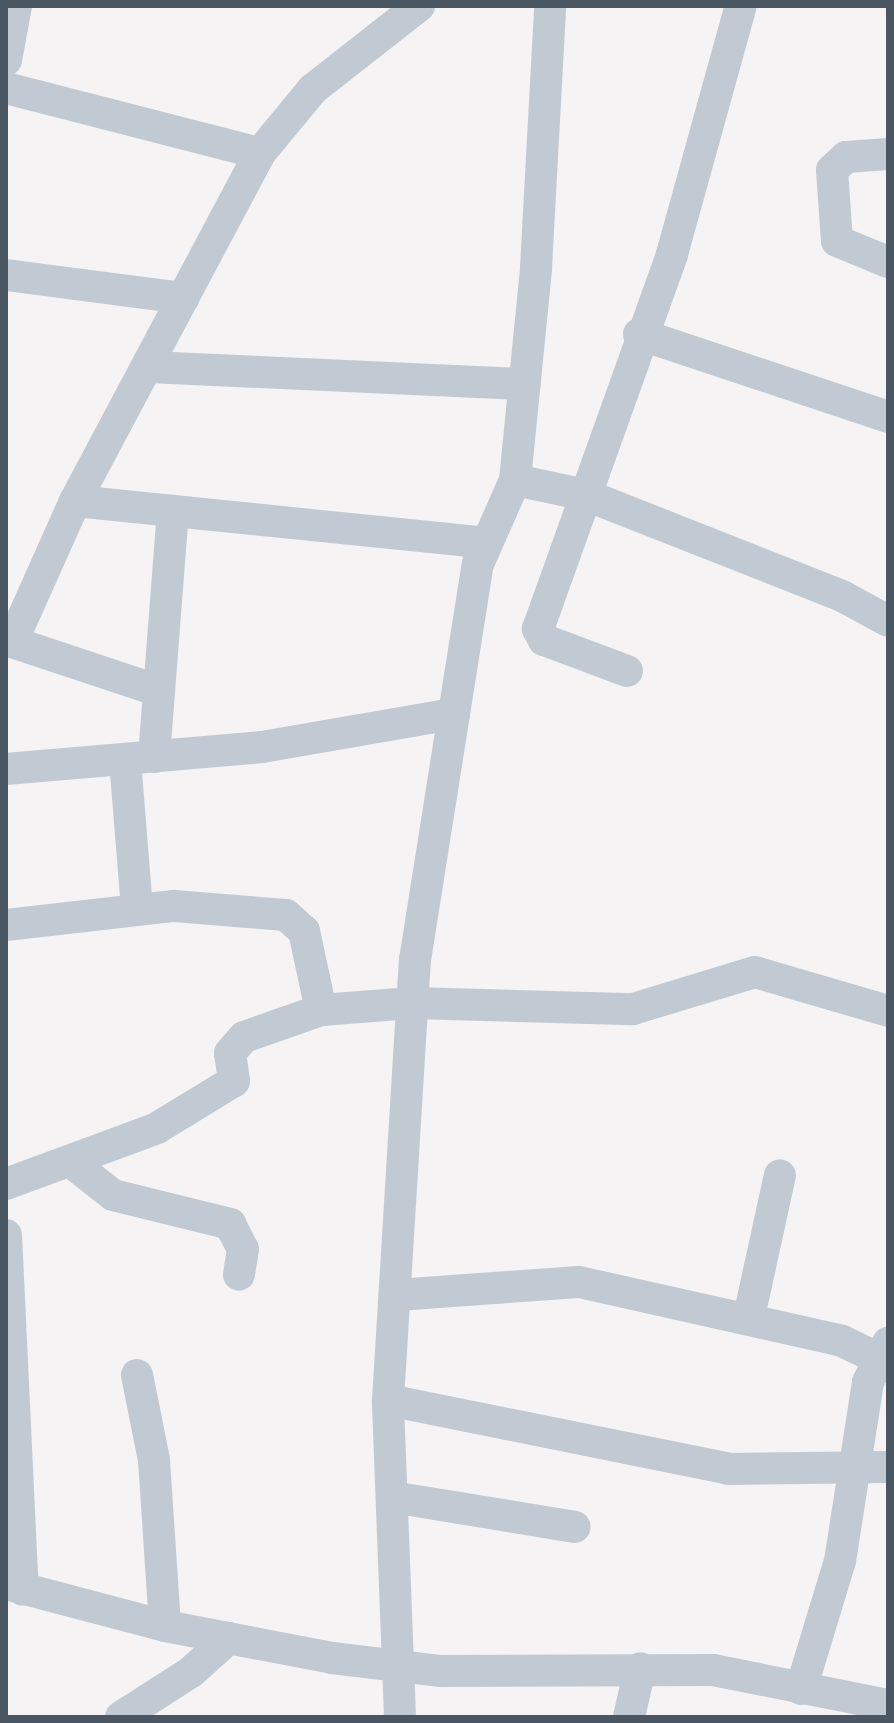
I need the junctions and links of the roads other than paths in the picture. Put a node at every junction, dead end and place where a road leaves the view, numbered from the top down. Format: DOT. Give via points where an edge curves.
graph roads {
  1 [pos="16,6"];
  2 [pos="419,6"];
  3 [pos="550,6"];
  4 [pos="741,6"];
  5 [pos="6,60"];
  6 [pos="6,88"];
  7 [pos="260,153"];
  8 [pos="888,154"];
  9 [pos="888,262"];
  10 [pos="6,275"];
  11 [pos="184,298"];
  12 [pos="639,334"];
  13 [pos="149,367"];
  14 [pos="525,384"];
  15 [pos="888,417"];
  16 [pos="515,480"];
  17 [pos="586,495"];
  18 [pos="75,501"];
  19 [pos="173,511"];
  20 [pos="485,543"];
  21 [pos="888,621"];
  22 [pos="9,641"];
  23 [pos="627,671"];
  24 [pos="156,690"];
  25 [pos="454,714"];
  26 [pos="139,758"];
  27 [pos="6,769"];
  28 [pos="137,908"];
  29 [pos="6,925"];
  30 [pos="412,1003"];
  31 [pos="321,1010"];
  32 [pos="888,1011"];
  33 [pos="71,1162"];
  34 [pos="780,1175"];
  35 [pos="6,1184"];
  36 [pos="6,1235"];
  37 [pos="239,1275"];
  38 [pos="397,1295"];
  39 [pos="749,1317"];
  40 [pos="885,1355"];
  41 [pos="137,1375"];
  42 [pos="388,1400"];
  43 [pos="873,1468"];
  44 [pos="392,1497"];
  45 [pos="575,1527"];
  46 [pos="14,1587"];
  47 [pos="165,1626"];
  48 [pos="229,1638"];
  49 [pos="400,1665"];
  50 [pos="640,1668"];
  51 [pos="801,1689"];
  52 [pos="888,1705"];
  53 [pos="853,1708"];
  54 [pos="121,1717"];
  55 [pos="400,1717"];
  56 [pos="629,1717"];
  1 -- 5 [label="street"];
  2 -- 7 [label="street" via="313,89"];
  3 -- 14 [label="street"];
  4 -- 12 [label="street" via="677,239"];
  6 -- 7 [label="street"];
  7 -- 11 [label="street"];
  8 -- 9 [label="street" via="846,157 832,170 837,241"];
  10 -- 11 [label="street"];
  11 -- 13 [label="street"];
  12 -- 15 [label="street"];
  12 -- 17 [label="street"];
  13 -- 14 [label="street"];
  13 -- 18 [label="street"];
  14 -- 16 [label="street"];
  16 -- 17 [label="street"];
  16 -- 20 [label="street"];
  17 -- 21 [label="street" via="842,596"];
  17 -- 23 [label="street" via="538,629 544,640"];
  18 -- 19 [label="street"];
  18 -- 22 [label="street"];
  19 -- 20 [label="street"];
  19 -- 24 [label="street" via="170,600"];
  20 -- 25 [label="street"];
  22 -- 24 [label="street"];
  24 -- 26 [label="street"];
  25 -- 26 [label="street" via="262,747"];
  25 -- 30 [label="street"];
  26 -- 27 [label="street"];
  26 -- 28 [label="street"];
  28 -- 29 [label="street"];
  28 -- 31 [label="street" via="286,915 304,931"];
  30 -- 31 [label="street"];
  30 -- 32 [label="street" via="633,1009 755,972"];
  30 -- 38 [label="street"];
  31 -- 33 [label="street" via="244,1037 230,1053 234,1081 209,1099 157,1128"];
  33 -- 35 [label="street"];
  33 -- 37 [label="street" via="113,1195 230,1224 243,1249"];
  34 -- 39 [label="street"];
  36 -- 46 [label="street"];
  38 -- 39 [label="street" via="469,1285 579,1282"];
  38 -- 42 [label="street"];
  39 -- 40 [label="street"];
  40 -- 43 [label="street" via="868,1382"];
  41 -- 47 [label="street" via="154,1460"];
  42 -- 43 [label="street" via="729,1469"];
  42 -- 44 [label="street"];
  43 -- 51 [label="street"];
  44 -- 45 [label="street"];
  44 -- 49 [label="street"];
  46 -- 47 [label="street"];
  47 -- 48 [label="street"];
  48 -- 49 [label="street"];
  48 -- 54 [label="street" via="191,1672"];
  49 -- 50 [label="street" via="441,1671"];
  49 -- 55 [label="street"];
  50 -- 51 [label="street" via="713,1670"];
  50 -- 56 [label="street"];
  51 -- 53 [label="street"];
  52 -- 53 [label="street"];
}
